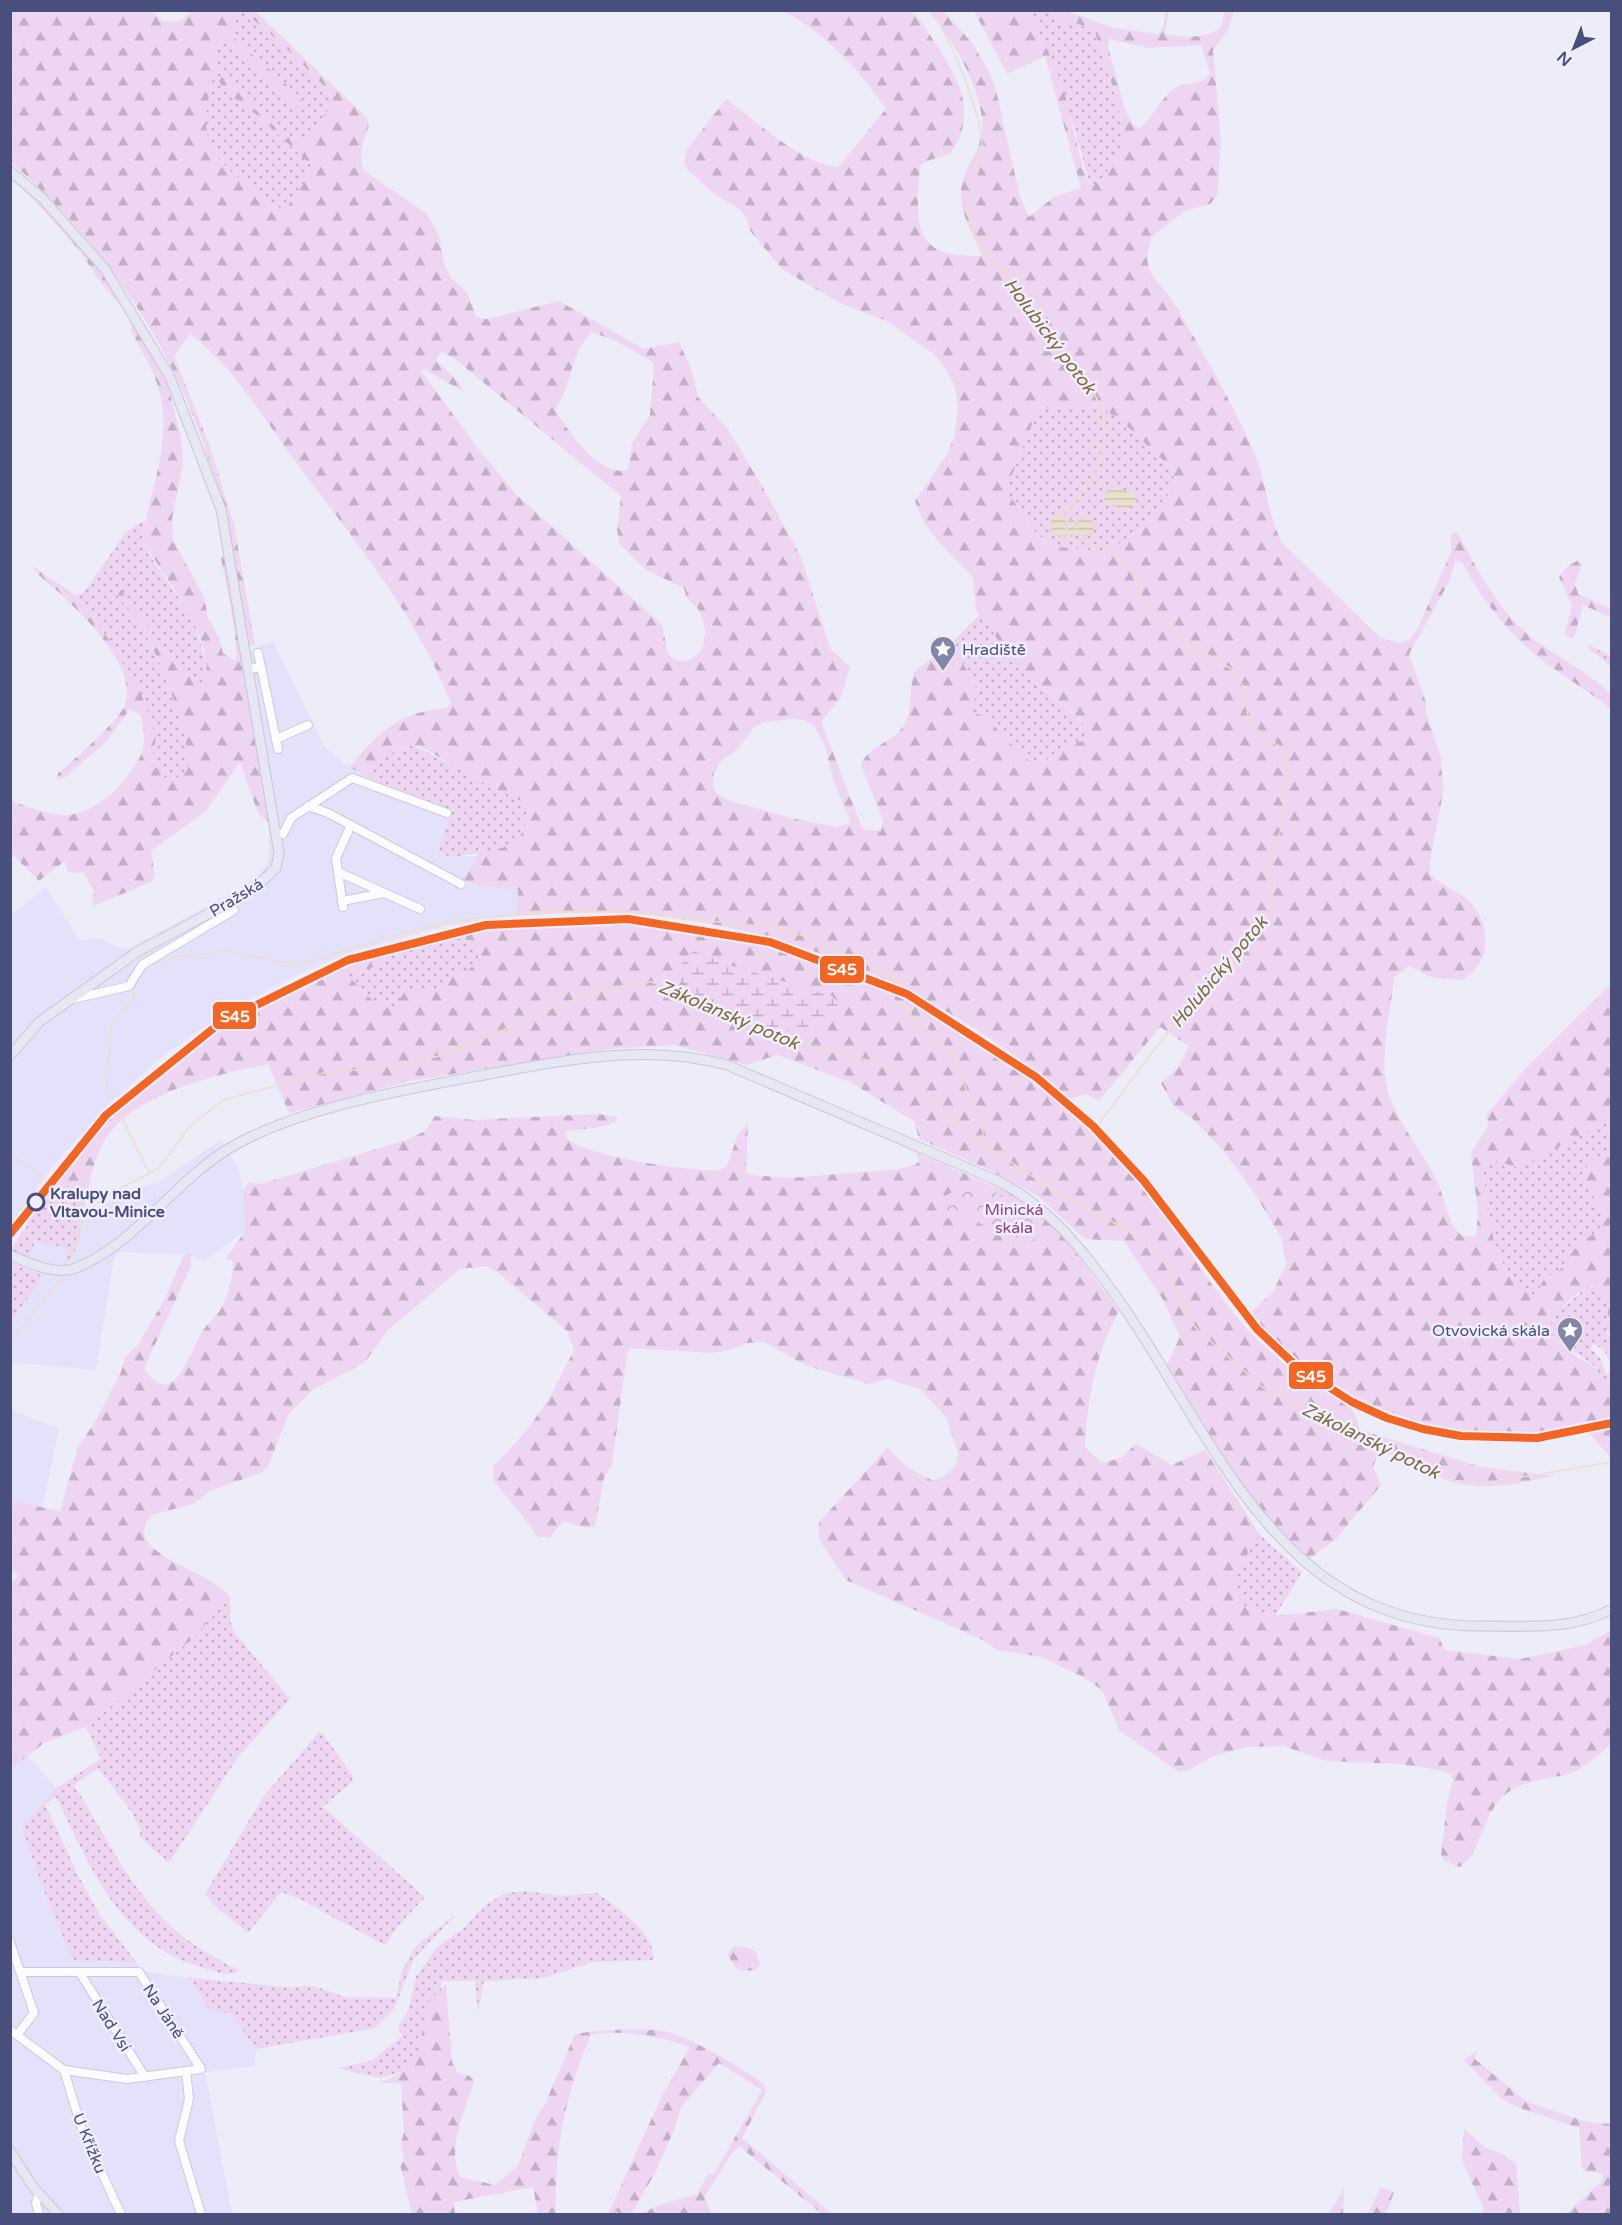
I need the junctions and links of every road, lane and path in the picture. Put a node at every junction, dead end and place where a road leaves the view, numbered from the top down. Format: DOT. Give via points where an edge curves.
graph roads {
  1 [pos="10,171"];
  2 [pos="258,653"];
  3 [pos="261,667"];
  4 [pos="249,669"];
  5 [pos="308,725"];
  6 [pos="276,739"];
  7 [pos="278,749"];
  8 [pos="308,806"];
  9 [pos="447,813"];
  10 [pos="351,825"];
  11 [pos="280,834"];
  12 [pos="338,872"];
  13 [pos="461,884"];
  14 [pos="384,893"];
  15 [pos="420,909"];
  16 [pos="234,910"];
  17 [pos="68,1000"];
  18 [pos="10,1056"];
  19 [pos="10,1255"];
  20 [pos="1611,1609"];
  21 [pos="10,1942"];
  22 [pos="23,1972"];
  23 [pos="80,1973"];
  24 [pos="14,2033"];
  25 [pos="63,2070"];
  26 [pos="186,2072"];
  27 [pos="145,2078"];
  28 [pos="10,2151"];
  29 [pos="39,2194"];
  30 [pos="39,2214"];
  31 [pos="58,2214"];
  32 [pos="121,2214"];
  33 [pos="201,2214"];
  1 -- 4 [label="main road, Pražská" via="42,198 105,269 170,377 221,509"];
  2 -- 3 [label="street"];
  3 -- 4 [label="street"];
  3 -- 6 [label="street"];
  4 -- 11 [label="main road, Pražská"];
  5 -- 6 [label="street"];
  6 -- 7 [label="street"];
  8 -- 9 [label="street" via="352,778"];
  8 -- 10 [label="street"];
  8 -- 11 [label="street" via="291,818"];
  10 -- 12 [label="street" via="336,858"];
  10 -- 13 [label="street"];
  11 -- 17 [label="main road, Pražská" via="276,868 254,890 137,952"];
  12 -- 14 [label="street"];
  12 -- 14 [label="street" via="343,904"];
  14 -- 15 [label="street"];
  16 -- 17 [label="street, Pražská" via="142,965 129,986"];
  17 -- 18 [label="main road, Pražská" via="39,1022"];
  19 -- 20 [label="main road" via="60,1270 77,1268 120,1240 200,1167 226,1150 270,1127 326,1110 419,1087 536,1066 621,1055 706,1059 1024,1194 1074,1240 1119,1299 1246,1500 1296,1557 1333,1583 1389,1611 1457,1626 1565,1625"];
  21 -- 22 [label="street"];
  22 -- 23 [label="street"];
  22 -- 24 [label="street" via="34,2013"];
  23 -- 26 [label="street, Na Jáně" via="139,1972 201,2069"];
  23 -- 27 [label="street, Nad Vsí"];
  24 -- 25 [label="street"];
  25 -- 27 [label="street"];
  25 -- 32 [label="street, U Křížku" via="83,2133"];
  26 -- 27 [label="street"];
  26 -- 33 [label="street" via="189,2099 178,2141"];
  28 -- 29 [label="main road"];
  29 -- 30 [label="street"];
  29 -- 31 [label="main road"];
}
